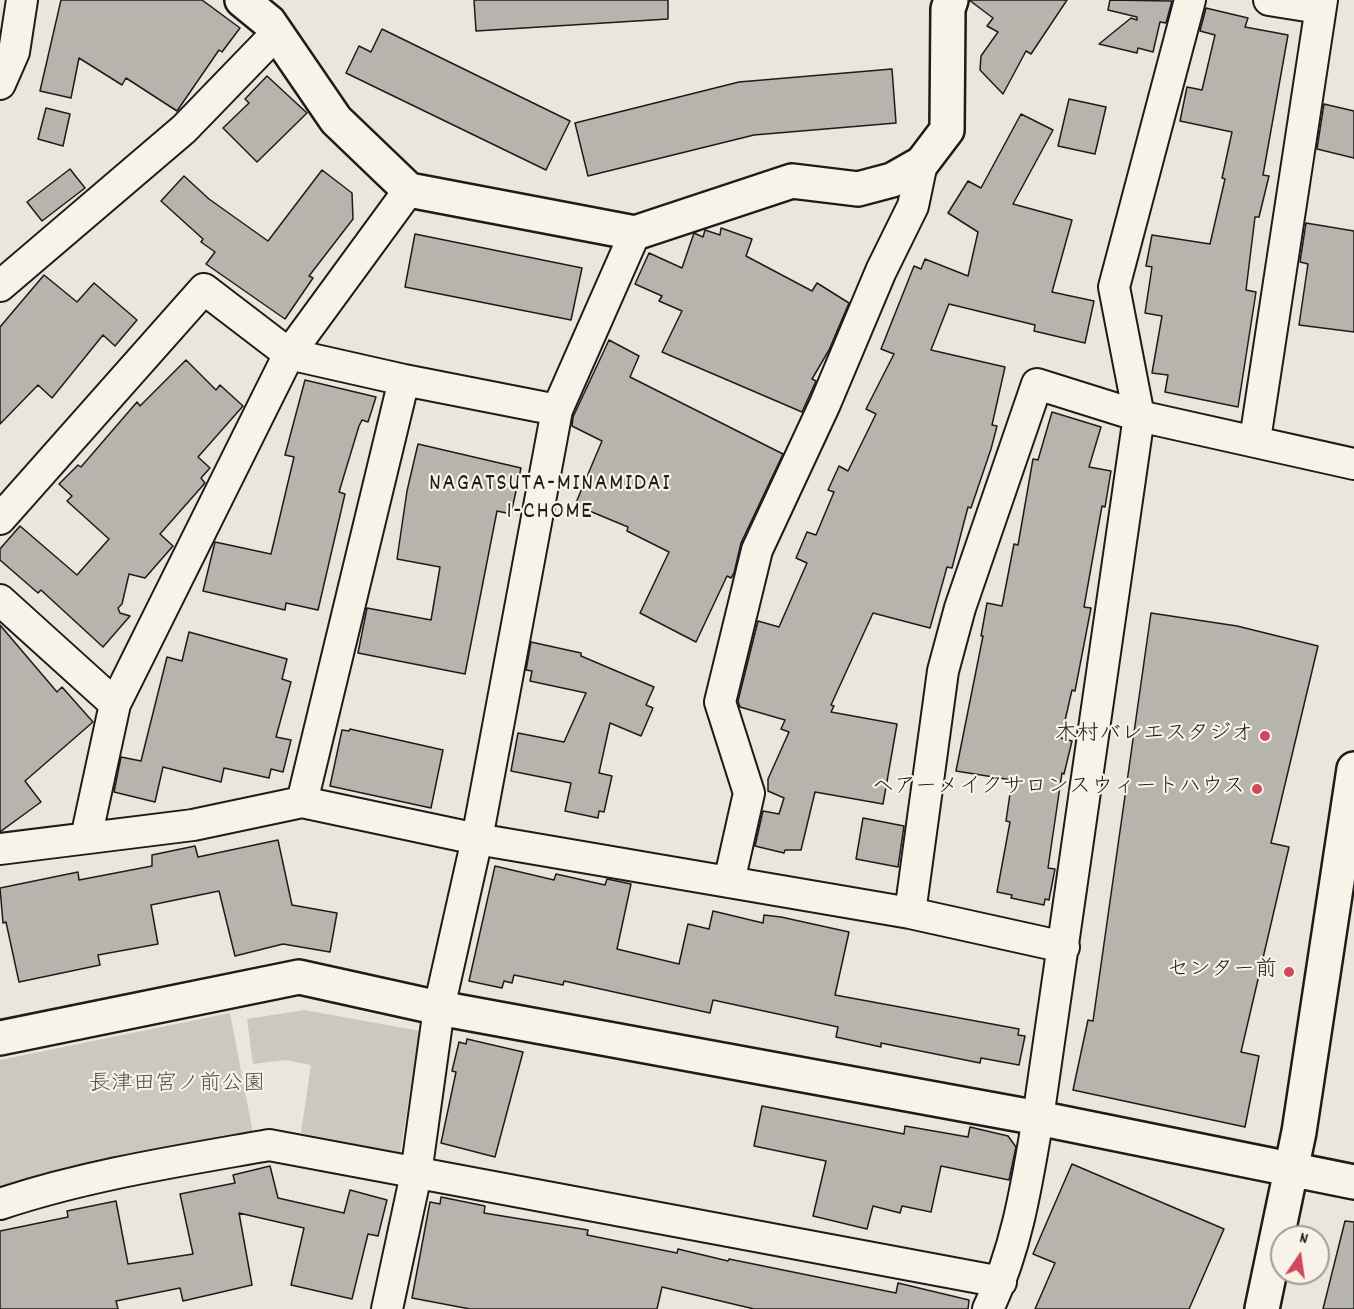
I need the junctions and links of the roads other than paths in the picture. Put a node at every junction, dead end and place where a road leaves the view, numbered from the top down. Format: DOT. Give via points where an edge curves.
graph roads {
  1 [pos="22,0"];
  2 [pos="242,0"];
  3 [pos="951,0"];
  4 [pos="1190,0"];
  5 [pos="1269,0"];
  6 [pos="1321,4"];
  7 [pos="276,33"];
  8 [pos="0,84"];
  9 [pos="922,163"];
  10 [pos="409,190"];
  11 [pos="635,233"];
  12 [pos="0,286"];
  13 [pos="289,354"];
  14 [pos="404,380"];
  15 [pos="557,410"];
  16 [pos="1139,416"];
  17 [pos="1255,440"];
  18 [pos="1354,464"];
  19 [pos="0,519"];
  20 [pos="0,600"];
  21 [pos="116,704"];
  22 [pos="1354,770"];
  23 [pos="302,802"];
  24 [pos="86,838"];
  25 [pos="477,839"];
  26 [pos="0,849"];
  27 [pos="729,882"];
  28 [pos="910,914"];
  29 [pos="1064,947"];
  30 [pos="440,1008"];
  31 [pos="0,1038"];
  32 [pos="1038,1118"];
  33 [pos="1293,1169"];
  34 [pos="416,1174"];
  35 [pos="1354,1182"];
  36 [pos="0,1204"];
  37 [pos="1001,1282"];
  38 [pos="387,1309"];
  39 [pos="988,1309"];
  40 [pos="1262,1309"];
  1 -- 8 [label="street" via="14,52"];
  2 -- 7 [label="street" via="269,22"];
  3 -- 9 [label="street" via="947,130"];
  4 -- 16 [label="street" via="1114,288"];
  5 -- 6 [label="street"];
  6 -- 17 [label="street"];
  7 -- 10 [label="street" via="336,120"];
  7 -- 12 [label="street" via="184,129"];
  9 -- 11 [label="street" via="892,180 858,189 792,181"];
  9 -- 27 [label="street" via="913,206 757,550 720,702 749,793"];
  10 -- 11 [label="street"];
  10 -- 13 [label="street"];
  11 -- 15 [label="street"];
  13 -- 14 [label="street"];
  13 -- 19 [label="street" via="204,289"];
  13 -- 21 [label="street"];
  14 -- 15 [label="street"];
  14 -- 23 [label="street"];
  15 -- 25 [label="street"];
  16 -- 17 [label="street"];
  16 -- 28 [label="street" via="1037,384 960,608 943,671"];
  16 -- 29 [label="street"];
  17 -- 18 [label="street"];
  20 -- 21 [label="street"];
  21 -- 24 [label="street"];
  22 -- 33 [label="street"];
  23 -- 24 [label="street" via="193,825"];
  23 -- 25 [label="street"];
  24 -- 26 [label="street"];
  25 -- 27 [label="street"];
  25 -- 30 [label="street"];
  27 -- 28 [label="street"];
  28 -- 29 [label="street"];
  29 -- 32 [label="street"];
  30 -- 31 [label="street" via="299,977"];
  30 -- 32 [label="street"];
  30 -- 34 [label="street"];
  32 -- 33 [label="street"];
  32 -- 37 [label="street" via="1024,1196"];
  33 -- 35 [label="street"];
  33 -- 40 [label="street"];
  34 -- 36 [label="street" via="269,1145 157,1165"];
  34 -- 37 [label="street"];
  34 -- 38 [label="street"];
  37 -- 39 [label="street"];
}
